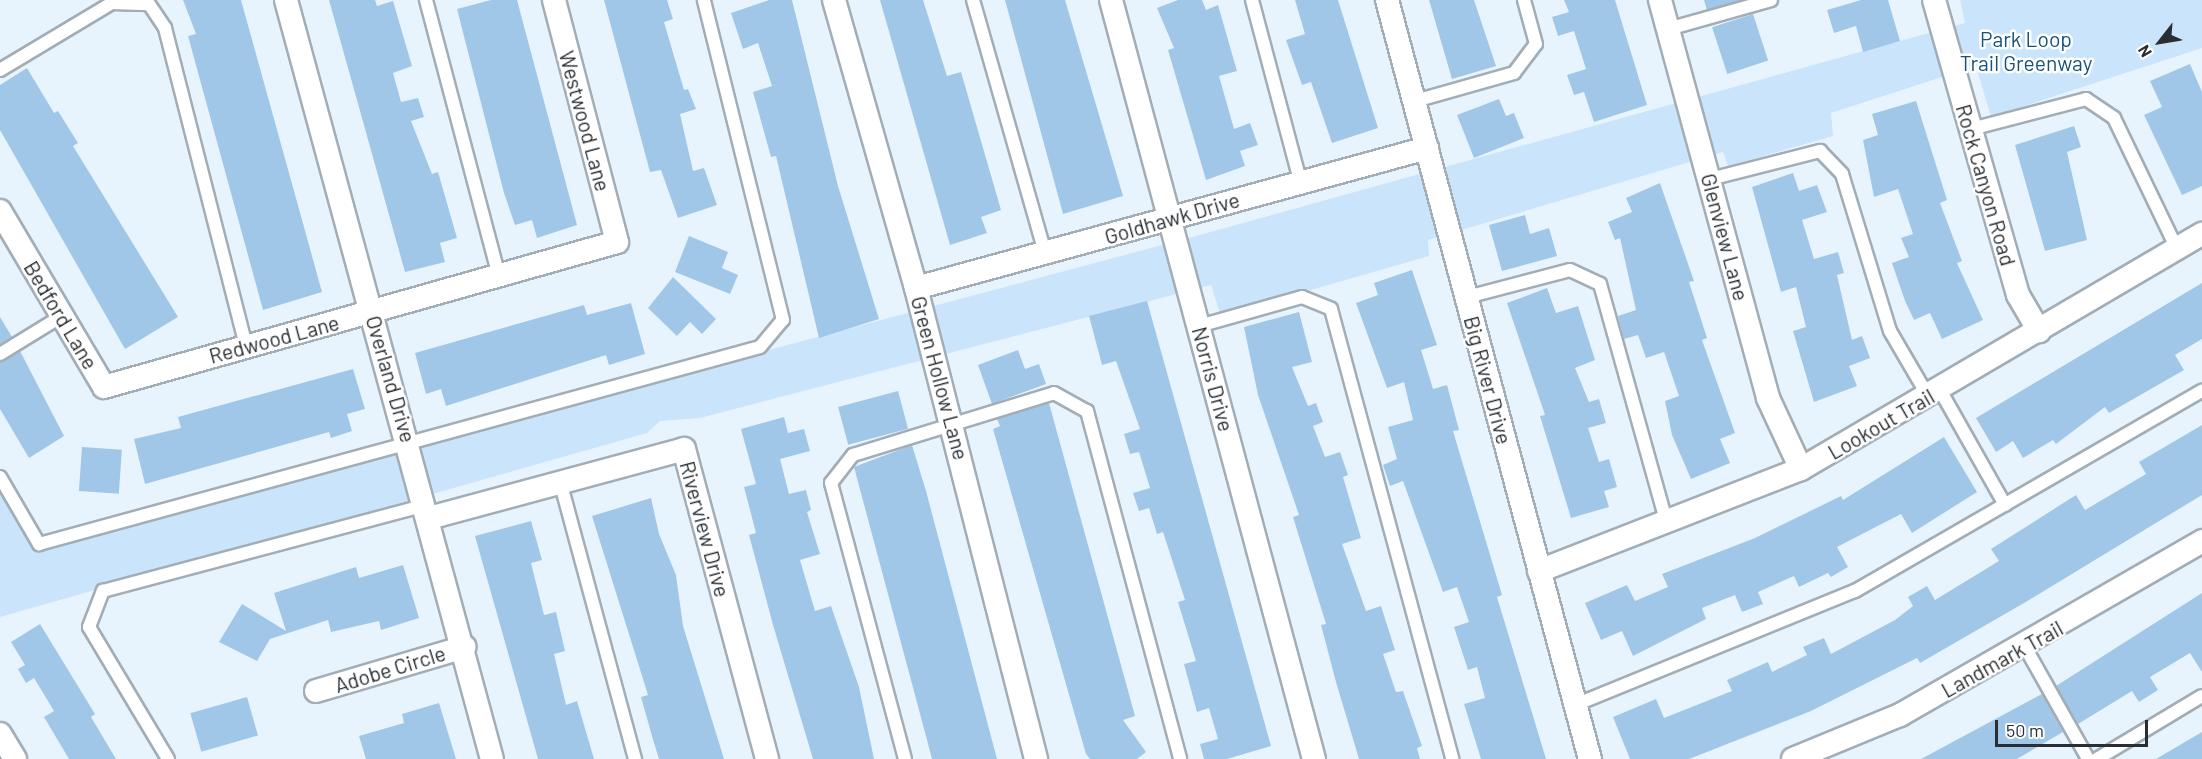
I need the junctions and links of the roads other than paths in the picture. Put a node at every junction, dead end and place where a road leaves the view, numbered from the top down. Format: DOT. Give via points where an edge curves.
graph roads {
  1 [pos="286,0"];
  2 [pos="426,0"];
  3 [pos="554,0"];
  4 [pos="704,0"];
  5 [pos="834,0"];
  6 [pos="973,0"];
  7 [pos="1111,0"];
  8 [pos="1252,0"];
  9 [pos="1387,0"];
  10 [pos="1524,0"];
  11 [pos="1660,0"];
  12 [pos="1772,0"];
  13 [pos="1934,0"];
  14 [pos="1668,29"];
  15 [pos="0,70"];
  16 [pos="1415,101"];
  17 [pos="1971,129"];
  18 [pos="1427,148"];
  19 [pos="1710,179"];
  20 [pos="1300,181"];
  21 [pos="0,211"];
  22 [pos="1170,219"];
  23 [pos="2202,234"];
  24 [pos="617,242"];
  25 [pos="2176,247"];
  26 [pos="1045,253"];
  27 [pos="499,276"];
  28 [pos="916,288"];
  29 [pos="1467,297"];
  30 [pos="372,312"];
  31 [pos="62,316"];
  32 [pos="1199,326"];
  33 [pos="2039,331"];
  34 [pos="246,346"];
  35 [pos="0,354"];
  36 [pos="104,387"];
  37 [pos="2202,391"];
  38 [pos="1934,393"];
  39 [pos="952,426"];
  40 [pos="410,445"];
  41 [pos="1801,469"];
  42 [pos="0,477"];
  43 [pos="560,481"];
  44 [pos="2005,505"];
  45 [pos="427,512"];
  46 [pos="1667,524"];
  47 [pos="2202,541"];
  48 [pos="1539,571"];
  49 [pos="465,646"];
  50 [pos="2025,647"];
  51 [pos="316,691"];
  52 [pos="2202,696"];
  53 [pos="1575,705"];
  54 [pos="0,734"];
  55 [pos="15,759"];
  56 [pos="168,759"];
  57 [pos="492,759"];
  58 [pos="635,759"];
  59 [pos="767,759"];
  60 [pos="905,759"];
  61 [pos="1036,759"];
  62 [pos="1180,759"];
  63 [pos="1314,759"];
  64 [pos="1452,759"];
  65 [pos="1590,759"];
  66 [pos="1793,759"];
  67 [pos="2088,759"];
  68 [pos="2097,759"];
  1 -- 30 [label="street, Overland Drive"];
  2 -- 27 [label="lane"];
  3 -- 24 [label="street, Westwood Lane"];
  4 -- 40 [label="lane" via="783,320 760,347"];
  5 -- 28 [label="street, Green Hollow Lane"];
  6 -- 26 [label="lane"];
  7 -- 22 [label="street, Norris Drive"];
  8 -- 20 [label="lane"];
  9 -- 16 [label="street, Big River Drive"];
  10 -- 16 [label="lane" via="1536,44 1514,73"];
  11 -- 14 [label="street, Glenview Lane"];
  12 -- 14 [label="lane"];
  13 -- 17 [label="street, Rock Canyon Road"];
  14 -- 19 [label="street, Glenview Lane"];
  15 -- 34 [label="lane" via="112,3 148,4 165,28"];
  16 -- 18 [label="street, Big River Drive"];
  17 -- 25 [label="lane" via="2086,99 2114,118"];
  17 -- 33 [label="street, Rock Canyon Road" via="2018,295"];
  18 -- 20 [label="street, Goldhawk Drive"];
  18 -- 29 [label="street, Big River Drive"];
  19 -- 38 [label="lane" via="1820,151 1842,174 1890,331"];
  19 -- 41 [label="street, Glenview Lane" via="1768,398"];
  20 -- 22 [label="street, Goldhawk Drive"];
  21 -- 31 [label="street, Bedford Lane"];
  22 -- 26 [label="street, Goldhawk Drive"];
  22 -- 32 [label="street, Norris Drive"];
  23 -- 25 [label="street, Lookout Trail"];
  24 -- 27 [label="street, Redwood Lane"];
  25 -- 33 [label="street, Lookout Trail"];
  26 -- 28 [label="street, Goldhawk Drive"];
  27 -- 30 [label="street, Redwood Lane"];
  28 -- 39 [label="street, Green Hollow Lane"];
  29 -- 46 [label="lane" via="1570,270 1600,284"];
  29 -- 48 [label="street, Big River Drive"];
  30 -- 34 [label="street, Redwood Lane"];
  30 -- 40 [label="street, Overland Drive"];
  31 -- 35 [label="lane"];
  31 -- 36 [label="street, Bedford Lane"];
  32 -- 63 [label="street, Norris Drive"];
  32 -- 64 [label="lane" via="1302,297 1331,309"];
  33 -- 38 [label="street, Lookout Trail"];
  34 -- 36 [label="street, Redwood Lane"];
  37 -- 44 [label="lane"];
  38 -- 41 [label="street, Lookout Trail"];
  38 -- 44 [label="lane"];
  39 -- 60 [label="lane" via="853,455 831,483"];
  39 -- 61 [label="street, Green Hollow Lane"];
  39 -- 62 [label="lane" via="1054,393 1087,411"];
  40 -- 42 [label="lane" via="39,544"];
  40 -- 45 [label="street, Overland Drive"];
  41 -- 46 [label="street, Lookout Trail"];
  43 -- 45 [label="street, Riverview Drive"];
  43 -- 58 [label="lane"];
  43 -- 59 [label="street, Riverview Drive" via="684,449"];
  44 -- 53 [label="lane" via="1855,591"];
  45 -- 49 [label="street, Overland Drive"];
  45 -- 56 [label="lane" via="103,591 89,627"];
  46 -- 48 [label="street, Lookout Trail"];
  47 -- 50 [label="street, Landmark Trail"];
  48 -- 53 [label="street, Big River Drive"];
  49 -- 51 [label="street, Adobe Circle"];
  49 -- 57 [label="street, Overland Drive"];
  50 -- 66 [label="street, Landmark Trail" via="1900,715"];
  50 -- 67 [label="lane"];
  52 -- 68 [label="lane"];
  53 -- 65 [label="street, Big River Drive"];
  54 -- 55 [label="street"];
}
